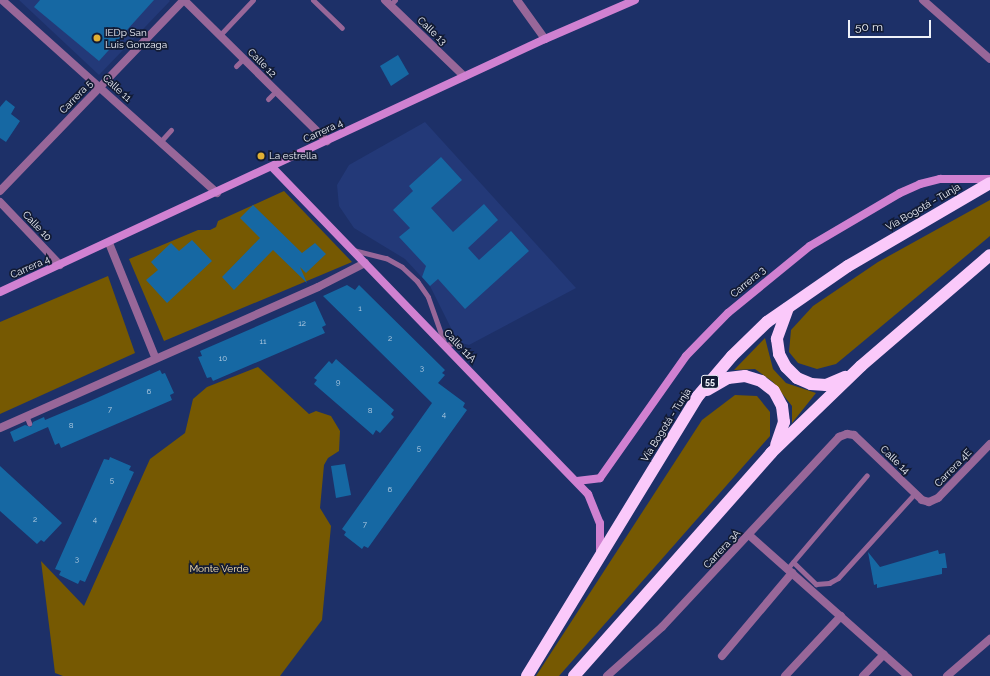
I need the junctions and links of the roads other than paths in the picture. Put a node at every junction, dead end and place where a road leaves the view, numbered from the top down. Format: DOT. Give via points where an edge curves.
graph roads {
  1 [pos="2,0"];
  2 [pos="184,0"];
  3 [pos="253,0"];
  4 [pos="313,0"];
  5 [pos="517,0"];
  6 [pos="635,0"];
  7 [pos="923,0"];
  8 [pos="390,2"];
  9 [pos="342,28"];
  10 [pos="220,35"];
  11 [pos="545,39"];
  12 [pos="243,58"];
  13 [pos="990,59"];
  14 [pos="236,66"];
  15 [pos="464,76"];
  16 [pos="100,86"];
  17 [pos="276,91"];
  18 [pos="268,99"];
  19 [pos="171,130"];
  20 [pos="326,140"];
  21 [pos="161,141"];
  22 [pos="272,167"];
  23 [pos="990,179"];
  24 [pos="990,183"];
  25 [pos="0,191"];
  26 [pos="218,193"];
  27 [pos="0,202"];
  28 [pos="109,243"];
  29 [pos="352,250"];
  30 [pos="990,255"];
  31 [pos="365,263"];
  32 [pos="60,265"];
  33 [pos="0,292"];
  34 [pos="789,307"];
  35 [pos="458,342"];
  36 [pos="445,345"];
  37 [pos="155,357"];
  38 [pos="861,366"];
  39 [pos="698,396"];
  40 [pos="26,415"];
  41 [pos="29,423"];
  42 [pos="0,428"];
  43 [pos="847,434"];
  44 [pos="990,444"];
  45 [pos="771,453"];
  46 [pos="867,475"];
  47 [pos="577,481"];
  48 [pos="915,493"];
  49 [pos="929,502"];
  50 [pos="749,535"];
  51 [pos="599,556"];
  52 [pos="793,562"];
  53 [pos="789,571"];
  54 [pos="841,616"];
  55 [pos="990,638"];
  56 [pos="884,654"];
  57 [pos="722,656"];
  58 [pos="527,676"];
  59 [pos="574,676"];
  60 [pos="607,676"];
  61 [pos="785,676"];
  62 [pos="863,676"];
  63 [pos="908,676"];
  64 [pos="947,676"];
  1 -- 16 [label="street, Calle 11"];
  2 -- 10 [label="street, Calle 12"];
  2 -- 16 [label="street, Carrera 5"];
  3 -- 10 [label="lane"];
  4 -- 9 [label="lane"];
  5 -- 11 [label="street"];
  6 -- 11 [label="street, Carrera 4"];
  7 -- 13 [label="street"];
  8 -- 15 [label="street, Calle 13"];
  10 -- 12 [label="street, Calle 12"];
  11 -- 15 [label="street, Carrera 4"];
  12 -- 14 [label="lane"];
  12 -- 17 [label="street, Calle 12"];
  15 -- 20 [label="street, Carrera 4"];
  16 -- 21 [label="street, Calle 11"];
  16 -- 25 [label="street, Carrera 5"];
  17 -- 18 [label="lane"];
  17 -- 20 [label="street, Calle 12"];
  19 -- 21 [label="lane"];
  20 -- 22 [label="street, Carrera 4"];
  21 -- 26 [label="street, Calle 11"];
  22 -- 26 [label="street, Carrera 4"];
  22 -- 29 [label="street, Calle 11A"];
  23 -- 47 [label="street, Carrera 3" via="940,179 920,184 810,246 728,313 686,356 600,478"];
  24 -- 34 [label="highway, Vía Bogotá - Tunja / 55" via="848,266"];
  26 -- 28 [label="street, Carrera 4"];
  27 -- 32 [label="street, Calle 10"];
  28 -- 32 [label="street, Carrera 4"];
  28 -- 37 [label="street"];
  29 -- 31 [label="street, Calle 11A"];
  29 -- 36 [label="lane" via="386,258 402,267 417,281 438,320"];
  30 -- 38 [label="highway"];
  31 -- 36 [label="street, Calle 11A"];
  31 -- 37 [label="street" via="318,287"];
  32 -- 33 [label="street, Carrera 4"];
  34 -- 38 [label="highway" via="777,339 779,354 786,368 797,378 811,384 826,385 840,380"];
  34 -- 39 [label="highway, Vía Bogotá - Tunja / 55" via="768,322 732,356"];
  35 -- 36 [label="lane"];
  36 -- 47 [label="street, Calle 11A"];
  37 -- 40 [label="street"];
  38 -- 45 [label="highway"];
  39 -- 45 [label="highway" via="728,378 745,376 761,381 774,391 782,406 784,422"];
  39 -- 51 [label="highway, Vía Bogotá - Tunja / 55"];
  40 -- 41 [label="lane"];
  40 -- 42 [label="street"];
  43 -- 48 [label="street, Calle 14" via="854,435"];
  43 -- 50 [label="street, Carrera 3A" via="839,437"];
  44 -- 49 [label="street, Carrera 4E" via="938,498"];
  45 -- 59 [label="highway"];
  46 -- 52 [label="lane"];
  47 -- 51 [label="street, Calle 11A" via="588,494 597,513 602,540"];
  48 -- 49 [label="street, Calle 14"];
  48 -- 52 [label="lane" via="834,580 816,584"];
  50 -- 53 [label="street"];
  50 -- 60 [label="street, Carrera 3A" via="648,641"];
  51 -- 58 [label="highway, Vía Bogotá - Tunja / 55"];
  52 -- 53 [label="lane"];
  53 -- 54 [label="street"];
  53 -- 57 [label="street"];
  54 -- 56 [label="street"];
  54 -- 61 [label="street"];
  55 -- 64 [label="street"];
  56 -- 62 [label="street"];
  56 -- 63 [label="street"];
}
